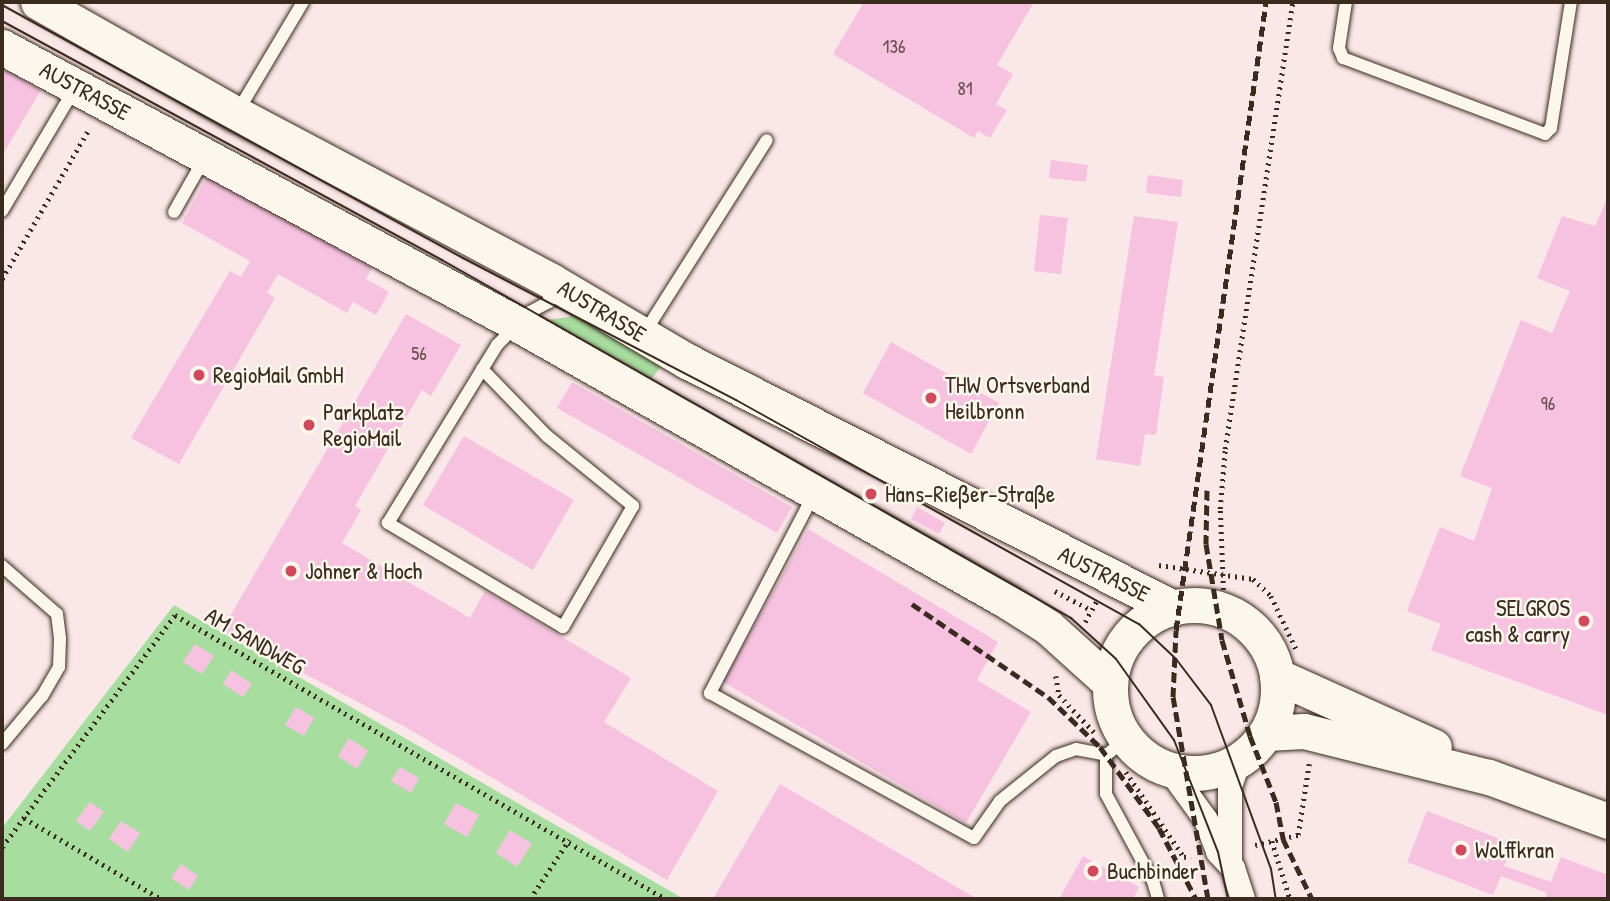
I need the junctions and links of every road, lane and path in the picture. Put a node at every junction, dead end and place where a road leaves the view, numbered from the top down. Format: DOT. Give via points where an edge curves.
graph roads {
  1 [pos="303,2"];
  2 [pos="1293,2"];
  3 [pos="1346,2"];
  4 [pos="1571,2"];
  5 [pos="43,3"];
  6 [pos="2,47"];
  7 [pos="91,94"];
  8 [pos="236,114"];
  9 [pos="767,140"];
  10 [pos="206,156"];
  11 [pos="2,211"];
  12 [pos="174,212"];
  13 [pos="2,279"];
  14 [pos="551,281"];
  15 [pos="521,326"];
  16 [pos="643,336"];
  17 [pos="482,369"];
  18 [pos="814,494"];
  19 [pos="2,566"];
  20 [pos="1056,591"];
  21 [pos="1173,608"];
  22 [pos="1224,611"];
  23 [pos="1071,648"];
  24 [pos="1277,676"];
  25 [pos="1111,683"];
  26 [pos="1266,733"];
  27 [pos="2,744"];
  28 [pos="1115,748"];
  29 [pos="1239,760"];
  30 [pos="1169,769"];
  31 [pos="1489,777"];
  32 [pos="24,818"];
  33 [pos="1608,821"];
  34 [pos="569,840"];
  35 [pos="2,847"];
  36 [pos="1227,854"];
  37 [pos="161,899"];
  38 [pos="530,899"];
  39 [pos="666,899"];
  40 [pos="1158,899"];
  41 [pos="1243,899"];
  42 [pos="1290,899"];
  1 -- 8 [label="lane"];
  2 -- 22 [label="path" via="1225,449 1220,509"];
  3 -- 4 [label="lane" via="1339,48 1343,58 1545,134 1551,128"];
  5 -- 8 [label="main road, AUSTRASSE"];
  6 -- 7 [label="main road, AUSTRASSE"];
  7 -- 10 [label="main road, AUSTRASSE"];
  7 -- 11 [label="lane"];
  7 -- 13 [label="path"];
  8 -- 14 [label="main road, AUSTRASSE"];
  9 -- 16 [label="lane"];
  10 -- 12 [label="lane"];
  10 -- 15 [label="main road, AUSTRASSE"];
  14 -- 15 [label="lane" via="549,302 530,312"];
  14 -- 16 [label="main road, AUSTRASSE"];
  15 -- 17 [label="lane" via="497,345"];
  15 -- 18 [label="main road, AUSTRASSE"];
  16 -- 21 [label="main road, AUSTRASSE"];
  17 -- 17 [label="lane" via="388,523 563,627 633,506 547,436"];
  18 -- 23 [label="main road, AUSTRASSE" via="1007,601"];
  18 -- 28 [label="lane" via="710,693 974,838 1000,801 1056,755 1076,749"];
  19 -- 27 [label="lane" via="57,614 60,639 59,667 42,696"];
  20 -- 23 [label="path" via="1091,610"];
  21 -- 22 [label="main road, AUSTRASSE"];
  21 -- 25 [label="main road, AUSTRASSE" via="1139,624 1116,659"];
  22 -- 24 [label="main road" via="1255,632"];
  23 -- 25 [label="main road, AUSTRASSE"];
  23 -- 28 [label="path" via="1054,678 1059,695"];
  24 -- 26 [label="main road, AUSTRASSE" via="1274,715"];
  24 -- 31 [label="main road"];
  25 -- 28 [label="main road, AUSTRASSE"];
  26 -- 29 [label="main road, AUSTRASSE"];
  26 -- 31 [label="main road" via="1304,731"];
  28 -- 30 [label="main road, AUSTRASSE"];
  28 -- 36 [label="path" via="1184,857"];
  28 -- 40 [label="lane" via="1106,794 1153,881"];
  29 -- 30 [label="main road, AUSTRASSE" via="1211,771"];
  29 -- 36 [label="street" via="1229,800"];
  30 -- 36 [label="street"];
  31 -- 33 [label="main road"];
  32 -- 34 [label="path, AM SANDWEG" via="176,615"];
  32 -- 35 [label="path, AM SANDWEG"];
  32 -- 37 [label="path"];
  34 -- 38 [label="path"];
  34 -- 39 [label="path, AM SANDWEG"];
  36 -- 41 [label="street"];
  36 -- 42 [label="path" via="1272,841"];
}
